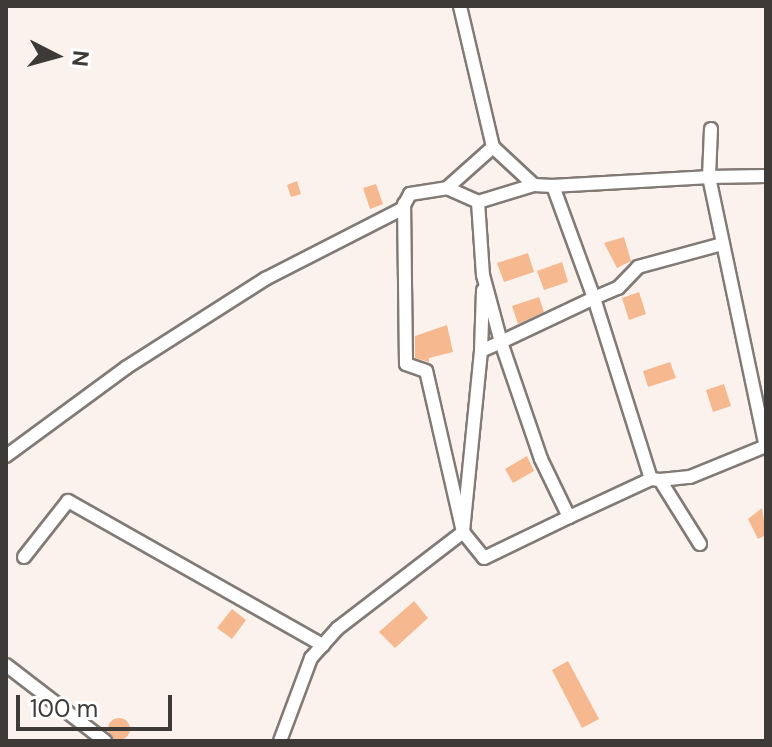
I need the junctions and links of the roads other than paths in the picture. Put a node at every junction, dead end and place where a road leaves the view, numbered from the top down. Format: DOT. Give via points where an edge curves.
graph roads {
  1 [pos="460,6"];
  2 [pos="711,129"];
  3 [pos="493,147"];
  4 [pos="766,176"];
  5 [pos="709,177"];
  6 [pos="534,185"];
  7 [pos="553,186"];
  8 [pos="447,188"];
  9 [pos="478,202"];
  10 [pos="404,204"];
  11 [pos="722,244"];
  12 [pos="483,275"];
  13 [pos="594,298"];
  14 [pos="501,342"];
  15 [pos="481,351"];
  16 [pos="766,447"];
  17 [pos="6,456"];
  18 [pos="656,480"];
  19 [pos="569,517"];
  20 [pos="463,532"];
  21 [pos="700,544"];
  22 [pos="24,557"];
  23 [pos="323,645"];
  24 [pos="6,665"];
  25 [pos="105,741"];
  26 [pos="280,741"];
  1 -- 3 [label="street"];
  2 -- 5 [label="street"];
  3 -- 6 [label="street"];
  3 -- 8 [label="street"];
  4 -- 5 [label="street"];
  5 -- 7 [label="street"];
  5 -- 11 [label="street"];
  6 -- 7 [label="street"];
  6 -- 9 [label="street"];
  7 -- 13 [label="street"];
  8 -- 9 [label="street"];
  8 -- 10 [label="street" via="410,194"];
  9 -- 12 [label="street"];
  10 -- 17 [label="street" via="265,279 127,367"];
  10 -- 20 [label="street" via="406,364 426,371"];
  11 -- 13 [label="street" via="638,267 618,288"];
  11 -- 16 [label="street"];
  12 -- 14 [label="street"];
  12 -- 15 [label="street"];
  13 -- 14 [label="street"];
  13 -- 18 [label="street"];
  14 -- 15 [label="street"];
  14 -- 19 [label="street" via="541,459"];
  15 -- 20 [label="street"];
  16 -- 18 [label="street" via="690,477"];
  18 -- 19 [label="street"];
  18 -- 21 [label="street"];
  19 -- 20 [label="street" via="484,558"];
  20 -- 23 [label="street"];
  22 -- 23 [label="street" via="68,501"];
  23 -- 26 [label="street" via="311,658"];
  24 -- 25 [label="street"];
}
